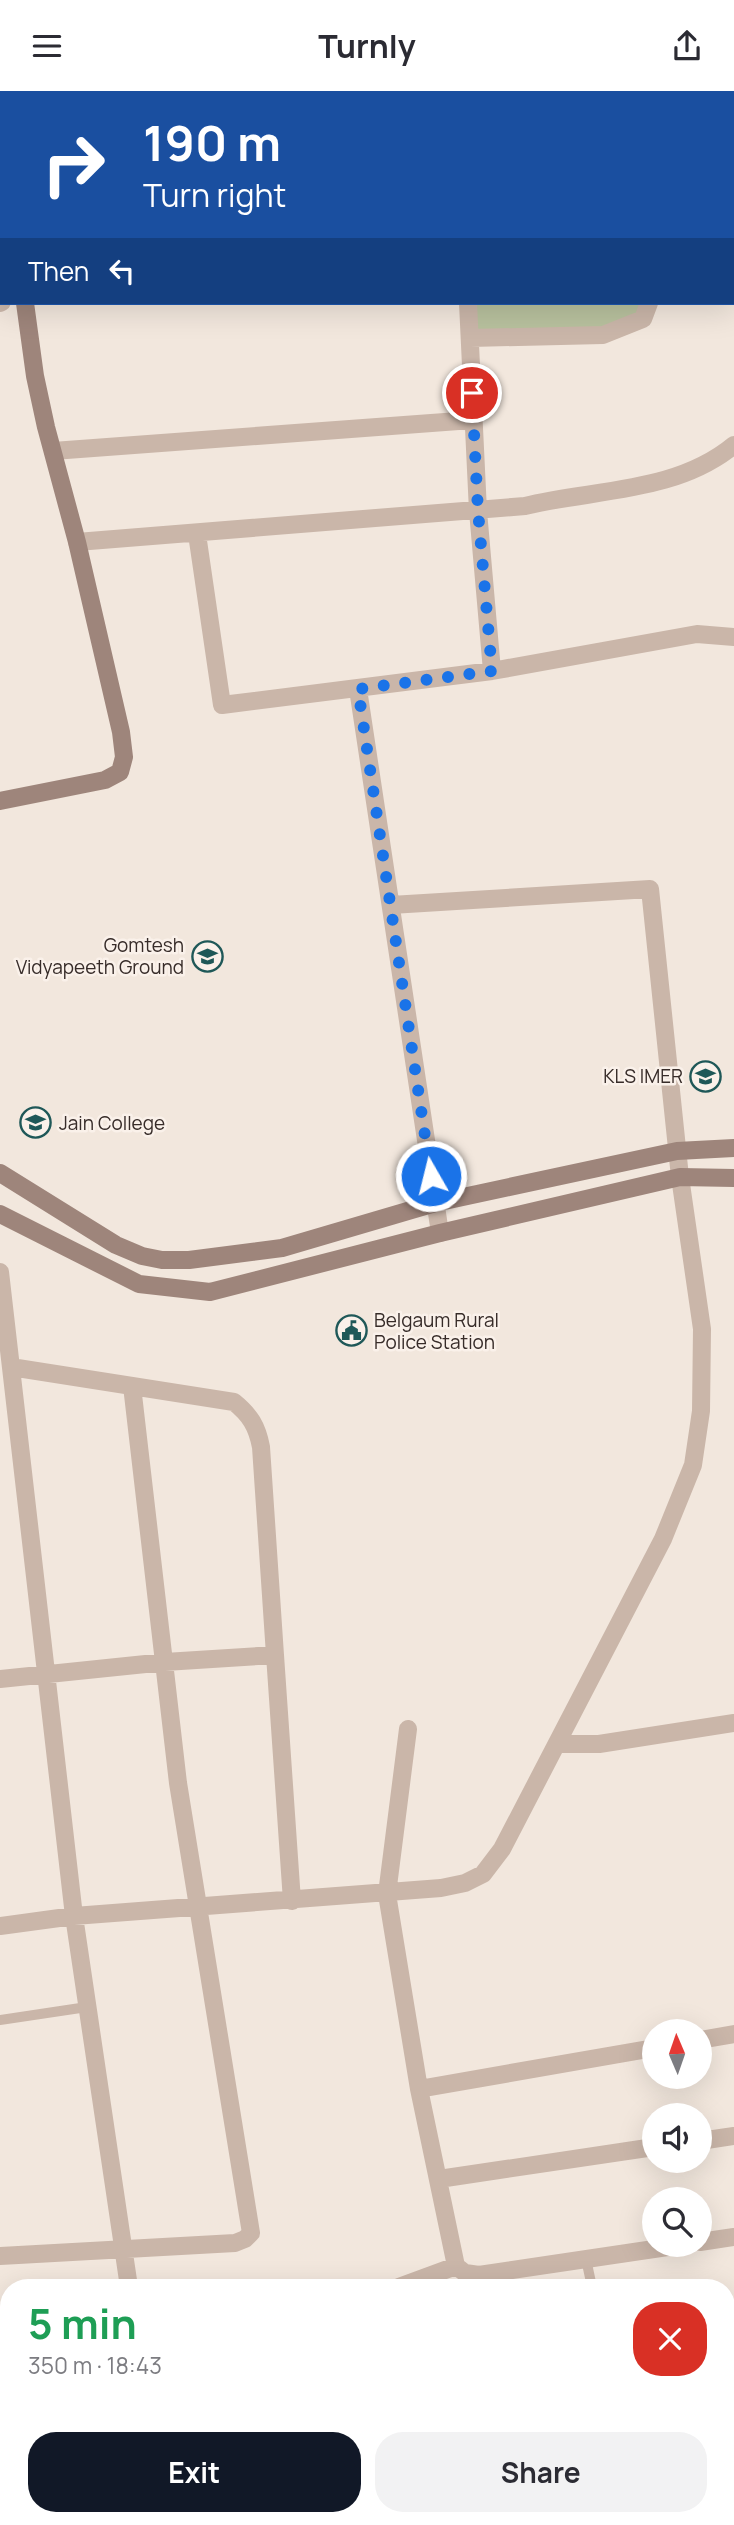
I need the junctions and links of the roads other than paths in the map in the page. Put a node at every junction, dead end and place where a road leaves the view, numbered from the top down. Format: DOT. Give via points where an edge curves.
graph roads {
  1 [pos="25,305"];
  2 [pos="468,305"];
  3 [pos="648,305"];
  4 [pos="470,338"];
  5 [pos="472,420"];
  6 [pos="734,445"];
  7 [pos="53,451"];
  8 [pos="478,511"];
  9 [pos="197,534"];
  10 [pos="77,542"];
  11 [pos="734,638"];
  12 [pos="492,671"];
  13 [pos="358,689"];
  14 [pos="0,801"];
  15 [pos="391,905"];
  16 [pos="734,1148"];
  17 [pos="677,1150"];
  18 [pos="0,1173"];
  19 [pos="680,1177"];
  20 [pos="734,1178"];
  21 [pos="435,1203"];
  22 [pos="0,1214"];
  23 [pos="440,1233"];
  24 [pos="239,1254"];
  25 [pos="0,1272"];
  26 [pos="245,1283"];
  27 [pos="2,1313"];
  28 [pos="11,1367"];
  29 [pos="132,1386"];
  30 [pos="275,1655"];
  31 [pos="165,1662"];
  32 [pos="47,1673"];
  33 [pos="0,1679"];
  34 [pos="734,1723"];
  35 [pos="408,1729"];
  36 [pos="558,1744"];
  37 [pos="387,1894"];
  38 [pos="292,1901"];
  39 [pos="198,1907"];
  40 [pos="74,1916"];
  41 [pos="0,1926"];
  42 [pos="87,2007"];
  43 [pos="0,2020"];
  44 [pos="734,2034"];
  45 [pos="712,2038"];
  46 [pos="642,2050"];
  47 [pos="419,2089"];
  48 [pos="734,2136"];
  49 [pos="712,2139"];
  50 [pos="642,2149"];
  51 [pos="439,2179"];
  52 [pos="734,2237"];
  53 [pos="712,2240"];
  54 [pos="124,2250"];
  55 [pos="642,2251"];
  56 [pos="0,2256"];
  57 [pos="586,2259"];
  58 [pos="456,2266"];
  59 [pos="128,2279"];
  60 [pos="421,2279"];
  61 [pos="590,2279"];
  1 -- 7 [label="main road" via="35,376"];
  2 -- 4 [label="street"];
  3 -- 4 [label="street" via="643,319 603,335"];
  4 -- 5 [label="street"];
  5 -- 7 [label="street"];
  5 -- 8 [label="street"];
  6 -- 8 [label="street" via="687,474 650,484"];
  7 -- 10 [label="main road"];
  8 -- 9 [label="street"];
  8 -- 12 [label="street"];
  9 -- 10 [label="street"];
  9 -- 13 [label="street" via="222,705"];
  10 -- 14 [label="main road" via="124,757 120,772 106,780"];
  11 -- 12 [label="street" via="696,634"];
  12 -- 13 [label="street"];
  13 -- 15 [label="street"];
  15 -- 17 [label="street" via="650,889"];
  15 -- 21 [label="street"];
  16 -- 17 [label="main road"];
  17 -- 19 [label="street"];
  17 -- 21 [label="main road"];
  18 -- 24 [label="main road" via="116,1245 142,1256 189,1260"];
  19 -- 20 [label="main road"];
  19 -- 23 [label="main road"];
  19 -- 36 [label="street" via="702,1329 701,1411 693,1465 663,1539"];
  21 -- 23 [label="street"];
  21 -- 24 [label="main road" via="282,1248"];
  22 -- 26 [label="main road" via="139,1285 210,1292"];
  23 -- 26 [label="main road"];
  24 -- 26 [label="main road"];
  25 -- 27 [label="street"];
  27 -- 28 [label="street"];
  28 -- 29 [label="street"];
  28 -- 32 [label="street"];
  29 -- 30 [label="street" via="234,1402 250,1415 261,1447"];
  29 -- 31 [label="street"];
  30 -- 31 [label="street"];
  30 -- 38 [label="street"];
  31 -- 32 [label="street"];
  31 -- 39 [label="street"];
  32 -- 33 [label="street"];
  32 -- 40 [label="street"];
  34 -- 36 [label="street" via="599,1744"];
  35 -- 37 [label="street"];
  36 -- 37 [label="street" via="484,1874 465,1884"];
  37 -- 38 [label="street"];
  37 -- 47 [label="street"];
  38 -- 39 [label="street"];
  39 -- 40 [label="street"];
  39 -- 54 [label="street" via="251,2233 235,2243"];
  40 -- 41 [label="street"];
  40 -- 42 [label="street"];
  42 -- 43 [label="lane"];
  42 -- 54 [label="street"];
  44 -- 45 [label="street"];
  46 -- 47 [label="street"];
  47 -- 51 [label="street"];
  48 -- 49 [label="street"];
  50 -- 51 [label="street"];
  51 -- 58 [label="street"];
  52 -- 53 [label="street"];
  54 -- 56 [label="street"];
  54 -- 59 [label="street"];
  55 -- 57 [label="street"];
  57 -- 58 [label="street" via="479,2275"];
  57 -- 61 [label="lane"];
  58 -- 60 [label="street"];
}
